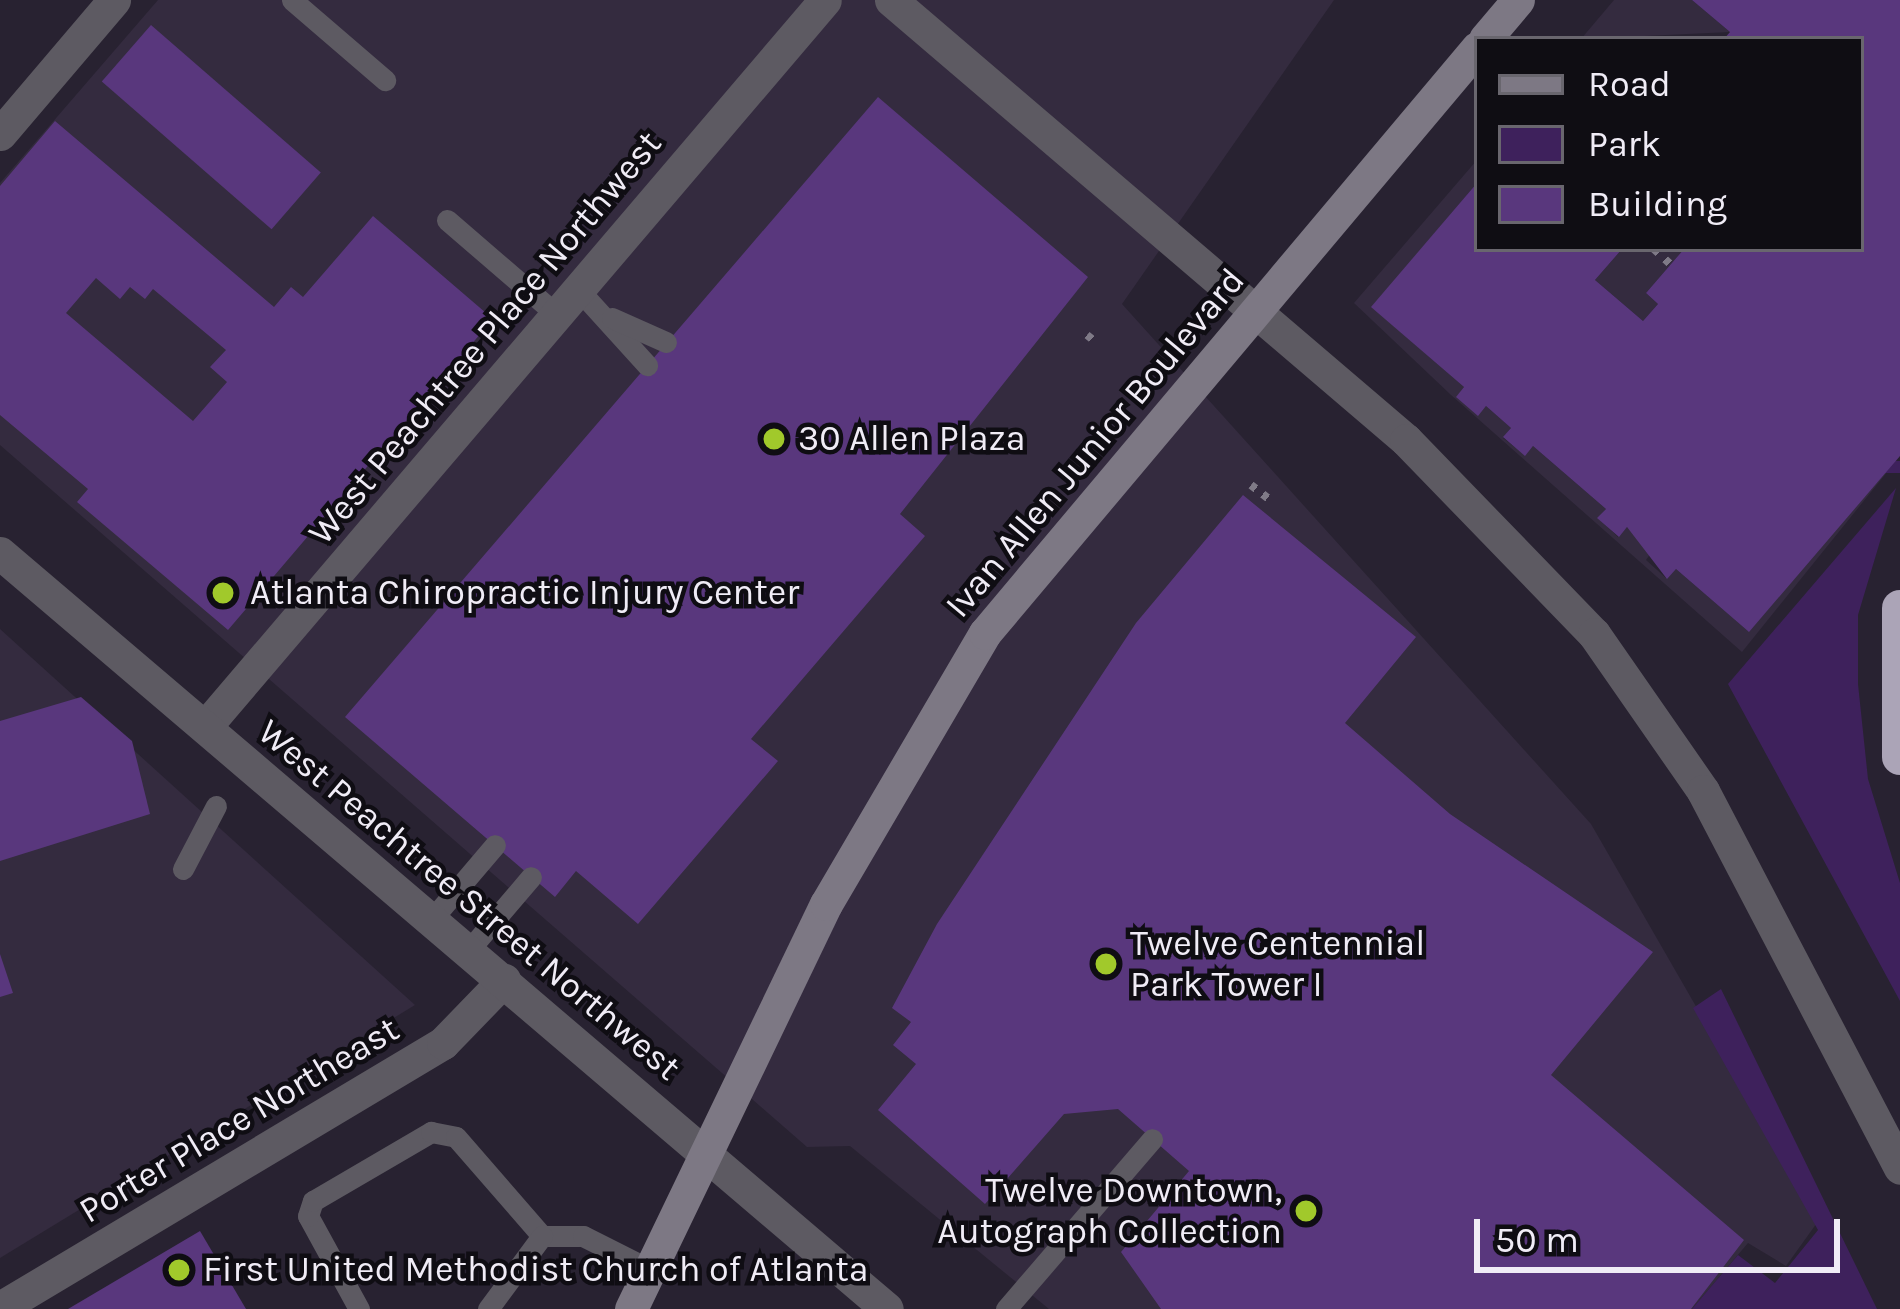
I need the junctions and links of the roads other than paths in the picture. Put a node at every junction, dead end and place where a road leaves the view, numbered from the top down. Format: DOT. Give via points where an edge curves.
graph roads {
  1 [pos="114,0"];
  2 [pos="292,0"];
  3 [pos="825,0"];
  4 [pos="891,0"];
  5 [pos="1518,0"];
  6 [pos="1487,36"];
  7 [pos="1474,52"];
  8 [pos="385,80"];
  9 [pos="0,134"];
  10 [pos="447,220"];
  11 [pos="567,302"];
  12 [pos="1254,310"];
  13 [pos="612,318"];
  14 [pos="666,342"];
  15 [pos="647,365"];
  16 [pos="0,553"];
  17 [pos="1900,608"];
  18 [pos="205,727"];
  19 [pos="1900,757"];
  20 [pos="216,806"];
  21 [pos="494,845"];
  22 [pos="182,869"];
  23 [pos="531,878"];
  24 [pos="431,919"];
  25 [pos="468,951"];
  26 [pos="504,980"];
  27 [pos="1152,1138"];
  28 [pos="708,1155"];
  29 [pos="1900,1168"];
  30 [pos="542,1236"];
  31 [pos="642,1294"];
  32 [pos="0,1308"];
  33 [pos="359,1309"];
  34 [pos="488,1309"];
  35 [pos="886,1309"];
  36 [pos="1006,1309"];
  1 -- 9 [label="street"];
  2 -- 8 [label="lane"];
  3 -- 11 [label="street, West Peachtree Place Northwest"];
  4 -- 12 [label="street"];
  5 -- 6 [label="main road"];
  7 -- 12 [label="main road, Ivan Allen Junior Boulevard"];
  10 -- 11 [label="lane"];
  11 -- 13 [label="lane"];
  11 -- 18 [label="street, West Peachtree Place Northwest"];
  12 -- 28 [label="main road, Ivan Allen Junior Boulevard" via="1051,546 931,715 826,904"];
  12 -- 29 [label="street" via="1477,508 1606,650 1703,790"];
  13 -- 14 [label="lane"];
  13 -- 15 [label="lane"];
  16 -- 18 [label="street, West Peachtree Street Northwest"];
  17 -- 19 [label="highway"];
  18 -- 24 [label="street, West Peachtree Street Northwest"];
  20 -- 22 [label="lane"];
  21 -- 24 [label="lane"];
  23 -- 25 [label="lane"];
  24 -- 25 [label="street, West Peachtree Street Northwest"];
  25 -- 26 [label="street, West Peachtree Street Northwest"];
  26 -- 28 [label="street, West Peachtree Street Northwest"];
  26 -- 32 [label="street, Porter Place Northeast" via="443,1043"];
  27 -- 36 [label="lane"];
  28 -- 31 [label="main road, Ivan Allen Junior Boulevard"];
  28 -- 35 [label="street, West Peachtree Street Northwest"];
  30 -- 31 [label="lane" via="584,1236"];
  30 -- 33 [label="lane" via="456,1137 431,1132 313,1201 308,1216"];
  30 -- 34 [label="lane"];
}
